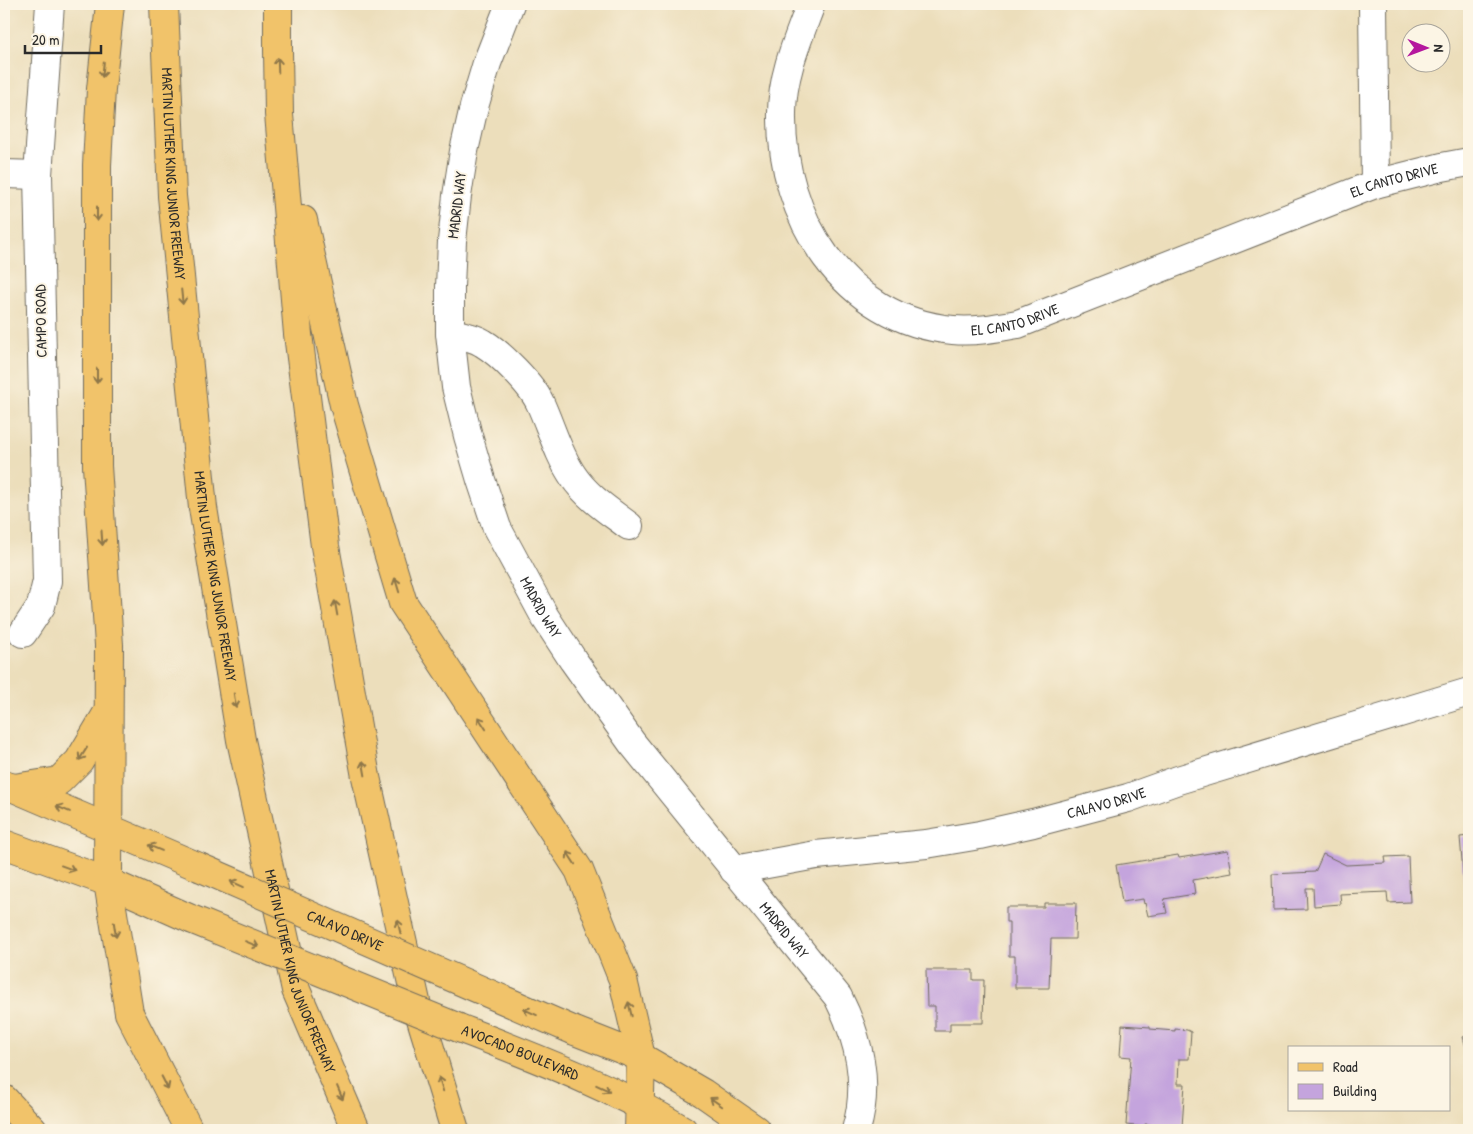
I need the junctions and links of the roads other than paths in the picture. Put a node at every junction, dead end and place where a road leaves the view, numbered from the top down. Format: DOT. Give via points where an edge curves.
graph roads {
  1 [pos="50,4"];
  2 [pos="110,4"];
  3 [pos="164,4"];
  4 [pos="278,4"];
  5 [pos="510,4"];
  6 [pos="812,4"];
  7 [pos="1373,4"];
  8 [pos="279,114"];
  9 [pos="1469,162"];
  10 [pos="4,174"];
  11 [pos="38,174"];
  12 [pos="1375,184"];
  13 [pos="450,332"];
  14 [pos="630,526"];
  15 [pos="23,633"];
  16 [pos="1469,692"];
  17 [pos="108,712"];
  18 [pos="9,787"];
  19 [pos="108,828"];
  20 [pos="4,844"];
  21 [pos="734,870"];
  22 [pos="108,882"];
  23 [pos="641,1057"];
  24 [pos="4,1099"];
  25 [pos="640,1117"];
  26 [pos="33,1130"];
  27 [pos="190,1130"];
  28 [pos="356,1130"];
  29 [pos="455,1130"];
  30 [pos="683,1130"];
  31 [pos="756,1130"];
  32 [pos="856,1130"];
  1 -- 11 [label="street, CAMPO ROAD"];
  2 -- 17 [label="main road, one-way" via="97,165 97,466 109,645"];
  3 -- 28 [label="main road, MARTIN LUTHER KING JUNIOR FREEWAY, one-way" via="172,196 204,508 241,740 296,990"];
  8 -- 4 [label="main road, one-way"];
  5 -- 13 [label="street, MADRID WAY" via="487,63 464,151 452,242"];
  6 -- 12 [label="street, EL CANTO DRIVE" via="792,54 784,90 782,134 790,182 810,232 841,276 874,303 913,322 954,330 1018,324"];
  7 -- 12 [label="street"];
  23 -- 8 [label="main road, one-way" via="623,980 579,870 403,603 344,405"];
  29 -- 8 [label="main road, one-way" via="417,1006 406,958 366,777 325,546 298,334"];
  9 -- 12 [label="street, EL CANTO DRIVE"];
  10 -- 11 [label="street"];
  11 -- 15 [label="street, CAMPO ROAD" via="46,582 42,606"];
  13 -- 14 [label="street" via="482,342 520,376 539,400 573,476 594,500"];
  13 -- 21 [label="street, MADRID WAY" via="456,387 497,528 545,617 573,660 632,743"];
  16 -- 21 [label="street, CALAVO DRIVE" via="1128,798 1033,823 926,844 816,855"];
  17 -- 18 [label="main road, one-way" via="79,761 59,781"];
  17 -- 19 [label="main road"];
  19 -- 18 [label="main road, CALAVO DRIVE, one-way"];
  19 -- 22 [label="main road"];
  23 -- 19 [label="main road, CALAVO DRIVE, one-way, bridge"];
  20 -- 22 [label="main road, one-way"];
  21 -- 32 [label="street, MADRID WAY" via="838,997 848,1016 860,1058 862,1080"];
  22 -- 25 [label="main road, AVOCADO BOULEVARD, one-way, bridge" via="191,919 566,1071"];
  22 -- 27 [label="main road, one-way" via="129,1013"];
  23 -- 25 [label="main road"];
  31 -- 23 [label="main road, one-way" via="703,1093"];
  24 -- 26 [label="main road"];
  25 -- 30 [label="main road, AVOCADO BOULEVARD"];
}
